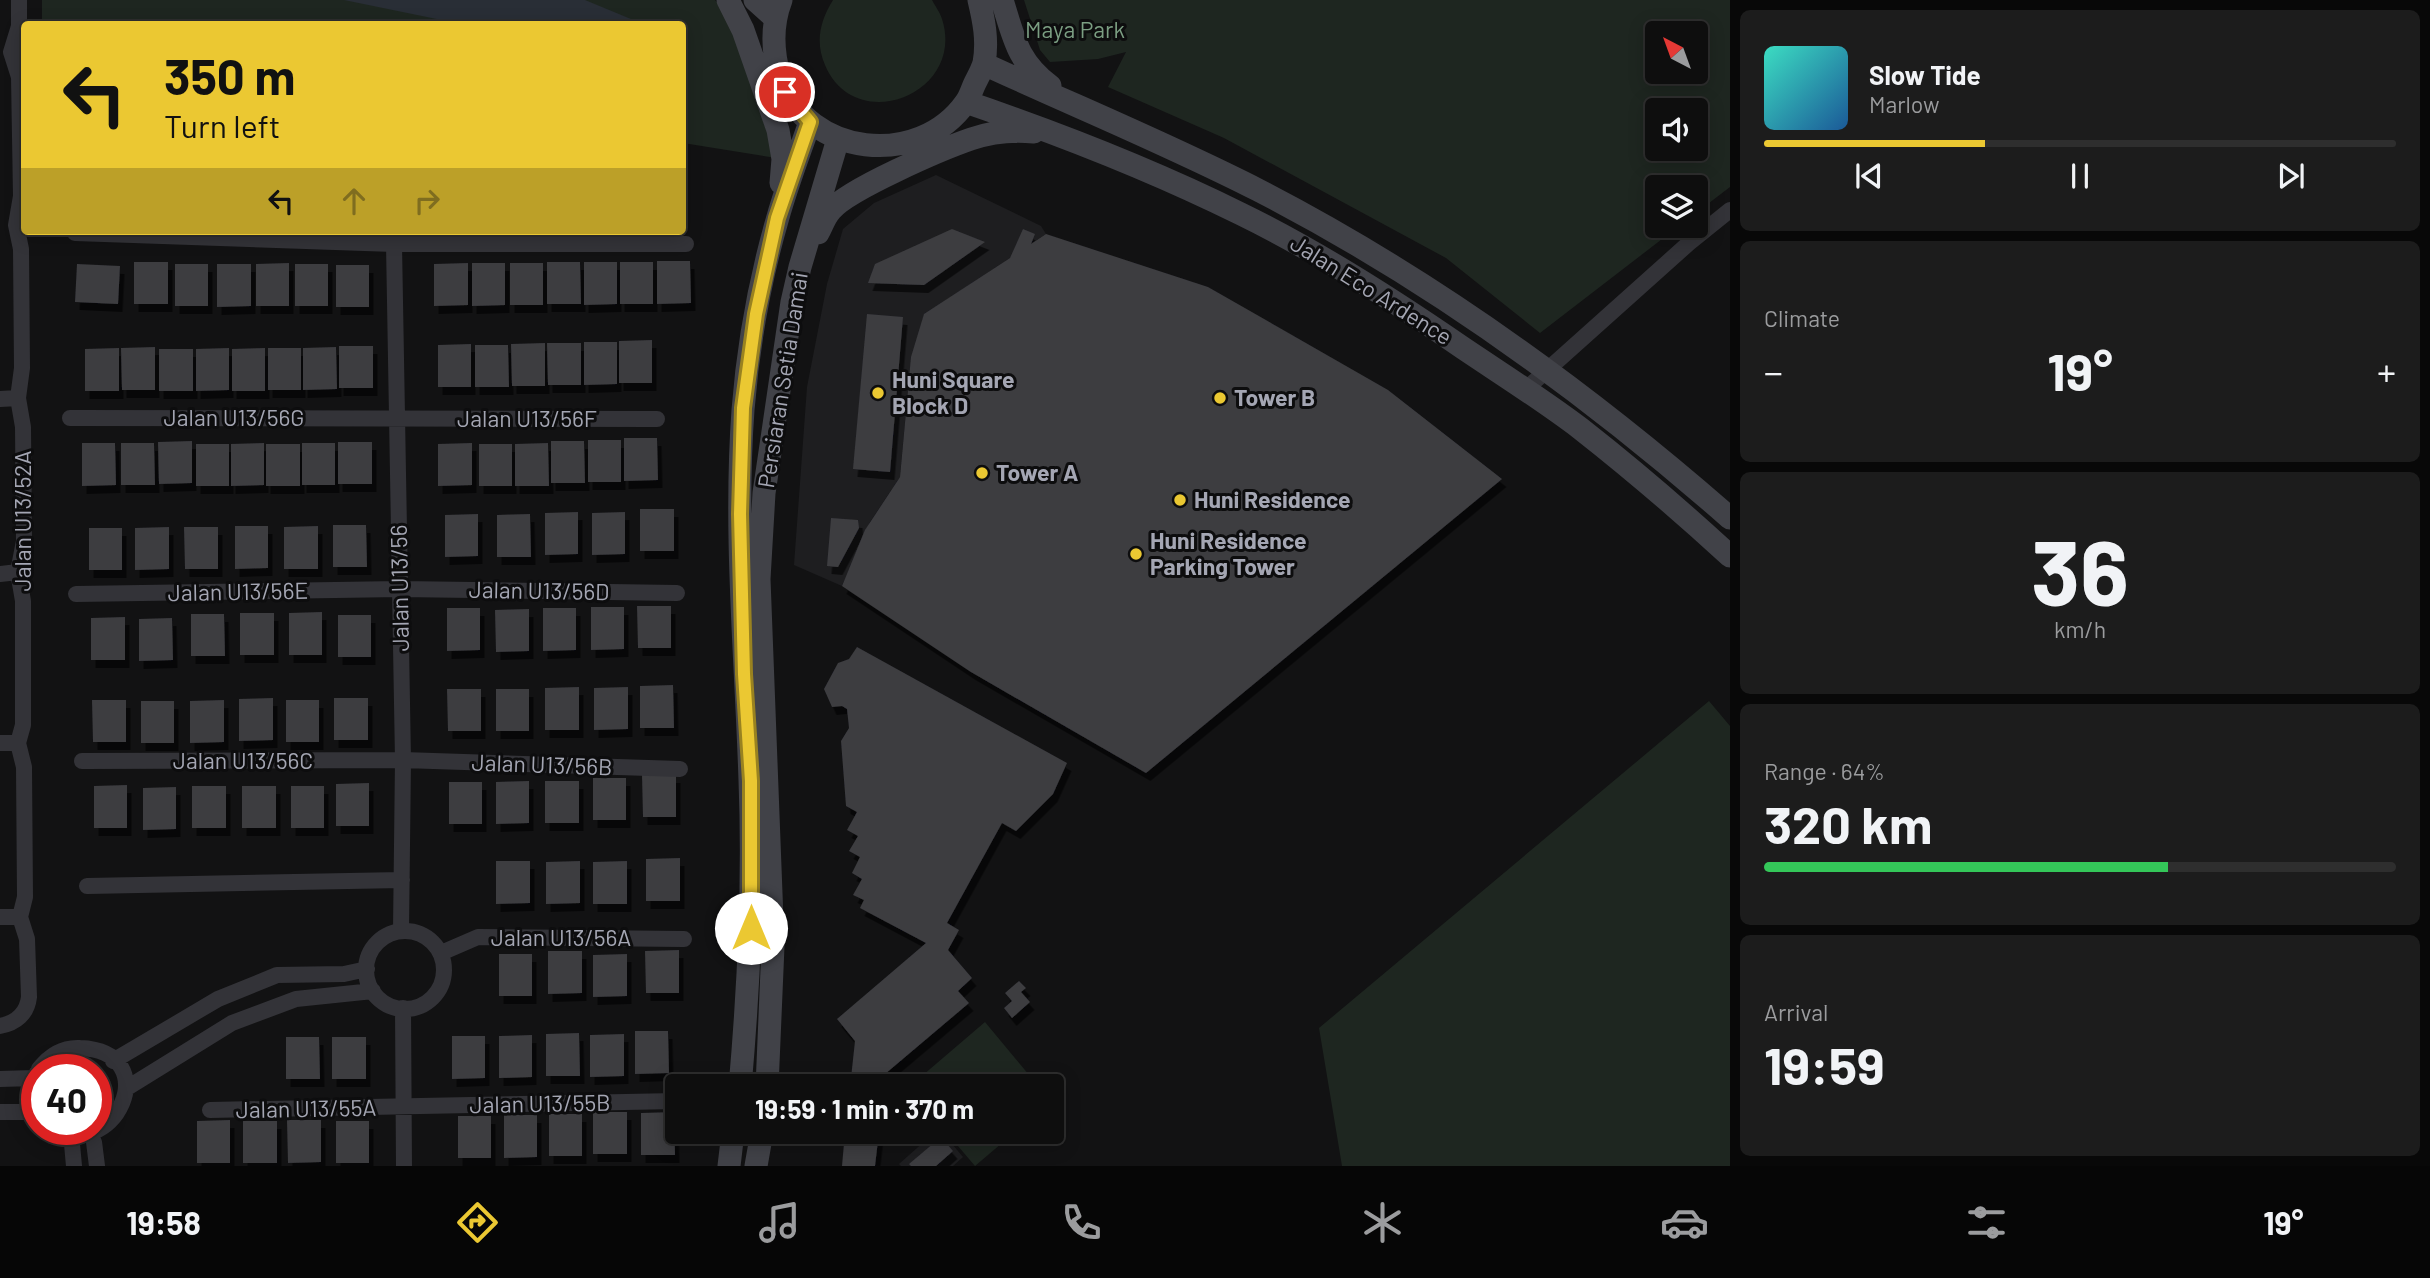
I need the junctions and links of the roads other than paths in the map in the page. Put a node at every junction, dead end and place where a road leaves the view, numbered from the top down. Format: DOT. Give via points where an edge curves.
graph roads {
  1 [pos="19,0"];
  2 [pos="728,0"];
  3 [pos="755,0"];
  4 [pos="979,0"];
  5 [pos="1002,0"];
  6 [pos="778,9"];
  7 [pos="6,52"];
  8 [pos="984,64"];
  9 [pos="966,102"];
  10 [pos="1079,107"];
  11 [pos="810,122"];
  12 [pos="1065,136"];
  13 [pos="838,139"];
  14 [pos="1730,210"];
  15 [pos="777,218"];
  16 [pos="8,225"];
  17 [pos="133,235"];
  18 [pos="394,244"];
  19 [pos="686,244"];
  20 [pos="800,267"];
  21 [pos="1547,368"];
  22 [pos="1526,389"];
  23 [pos="18,398"];
  24 [pos="0,399"];
  25 [pos="70,418"];
  26 [pos="397,418"];
  27 [pos="657,419"];
  28 [pos="1730,517"];
  29 [pos="1730,556"];
  30 [pos="18,572"];
  31 [pos="0,573"];
  32 [pos="400,589"];
  33 [pos="677,593"];
  34 [pos="76,594"];
  35 [pos="0,743"];
  36 [pos="18,743"];
  37 [pos="403,760"];
  38 [pos="82,761"];
  39 [pos="680,769"];
  40 [pos="402,880"];
  41 [pos="87,886"];
  42 [pos="0,917"];
  43 [pos="20,917"];
  44 [pos="401,931"];
  45 [pos="684,939"];
  46 [pos="441,953"];
  47 [pos="367,969"];
  48 [pos="373,992"];
  49 [pos="403,1008"];
  50 [pos="0,1026"];
  51 [pos="55,1054"];
  52 [pos="103,1054"];
  53 [pos="113,1061"];
  54 [pos="741,1074"];
  55 [pos="769,1074"];
  56 [pos="21,1076"];
  57 [pos="0,1079"];
  58 [pos="127,1088"];
  59 [pos="665,1101"];
  60 [pos="402,1108"];
  61 [pos="210,1110"];
  62 [pos="0,1112"];
  63 [pos="21,1114"];
  64 [pos="112,1131"];
  65 [pos="732,1144"];
  66 [pos="760,1144"];
  67 [pos="72,1145"];
  68 [pos="94,1145"];
  69 [pos="74,1166"];
  70 [pos="97,1166"];
  71 [pos="404,1166"];
  72 [pos="729,1166"];
  73 [pos="757,1166"];
  1 -- 7 [label="street, Jalan U13/52A" via="19,26"];
  2 -- 15 [label="street" via="778,130 783,159"];
  3 -- 6 [label="street"];
  4 -- 8 [label="street" via="986,32"];
  5 -- 10 [label="street" via="1018,51 1033,74"];
  6 -- 11 [label="street" via="773,56 785,92"];
  7 -- 16 [label="street, Jalan U13/52A" via="19,78 20,196"];
  8 -- 9 [label="street"];
  8 -- 10 [label="street, Jalan Eco Ardence"];
  9 -- 12 [label="street, Jalan Eco Ardence"];
  9 -- 13 [label="street" via="941,127 908,143 873,147"];
  10 -- 12 [label="street"];
  10 -- 21 [label="street, Jalan Eco Ardence" via="1259,190 1441,298"];
  11 -- 13 [label="street"];
  11 -- 15 [label="street, Persiaran Setia Damai"];
  12 -- 20 [label="street" via="1014,130 971,139 851,194 830,210"];
  12 -- 22 [label="street, Jalan Eco Ardence" via="1241,214 1312,252"];
  13 -- 20 [label="street, Persiaran Setia Damai"];
  14 -- 21 [label="street"];
  15 -- 54 [label="street, Persiaran Setia Damai" via="756,314 743,408 740,514 751,781 751,952"];
  16 -- 23 [label="street, Jalan U13/52A" via="21,249"];
  17 -- 18 [label="street"];
  18 -- 19 [label="street"];
  18 -- 26 [label="street, Jalan U13/56"];
  20 -- 55 [label="street, Persiaran Setia Damai" via="764,493 759,579 773,946"];
  21 -- 22 [label="street"];
  21 -- 28 [label="street, Jalan Eco Ardence"];
  22 -- 29 [label="street, Jalan Eco Ardence" via="1643,479"];
  23 -- 24 [label="street"];
  23 -- 30 [label="street, Jalan U13/52A" via="23,427 24,541"];
  25 -- 26 [label="street, Jalan U13/56G"];
  26 -- 27 [label="street, Jalan U13/56F"];
  26 -- 32 [label="street, Jalan U13/56"];
  30 -- 31 [label="street"];
  30 -- 36 [label="street, Jalan U13/52A" via="23,601 23,726"];
  32 -- 33 [label="street, Jalan U13/56D"];
  32 -- 34 [label="street, Jalan U13/56E"];
  32 -- 37 [label="street, Jalan U13/56"];
  35 -- 36 [label="street"];
  36 -- 43 [label="street, Jalan U13/52A" via="24,767 25,897"];
  37 -- 38 [label="street, Jalan U13/56C"];
  37 -- 39 [label="street, Jalan U13/56B"];
  37 -- 40 [label="street, Jalan U13/56"];
  40 -- 41 [label="street"];
  40 -- 44 [label="street, Jalan U13/56"];
  42 -- 43 [label="street"];
  43 -- 50 [label="street, Jalan U13/52A" via="27,939 28,1006 15,1021"];
  44 -- 46 [label="street" via="425,936"];
  44 -- 47 [label="street" via="373,948"];
  45 -- 46 [label="street, Jalan U13/56A" via="478,937"];
  46 -- 49 [label="street" via="443,979 438,991 416,1007"];
  47 -- 48 [label="street"];
  47 -- 53 [label="street" via="277,975 218,999"];
  48 -- 49 [label="street"];
  48 -- 58 [label="street" via="296,999 232,1023"];
  49 -- 60 [label="street"];
  51 -- 52 [label="street" via="76,1048"];
  53 -- 58 [label="street"];
  56 -- 57 [label="street"];
  58 -- 64 [label="street" via="127,1105"];
  59 -- 60 [label="street, Jalan U13/55B"];
  60 -- 61 [label="street, Jalan U13/55A"];
  60 -- 71 [label="street"];
  62 -- 63 [label="street"];
  65 -- 72 [label="street"];
  66 -- 73 [label="street"];
  67 -- 69 [label="street"];
  68 -- 70 [label="street"];
}
